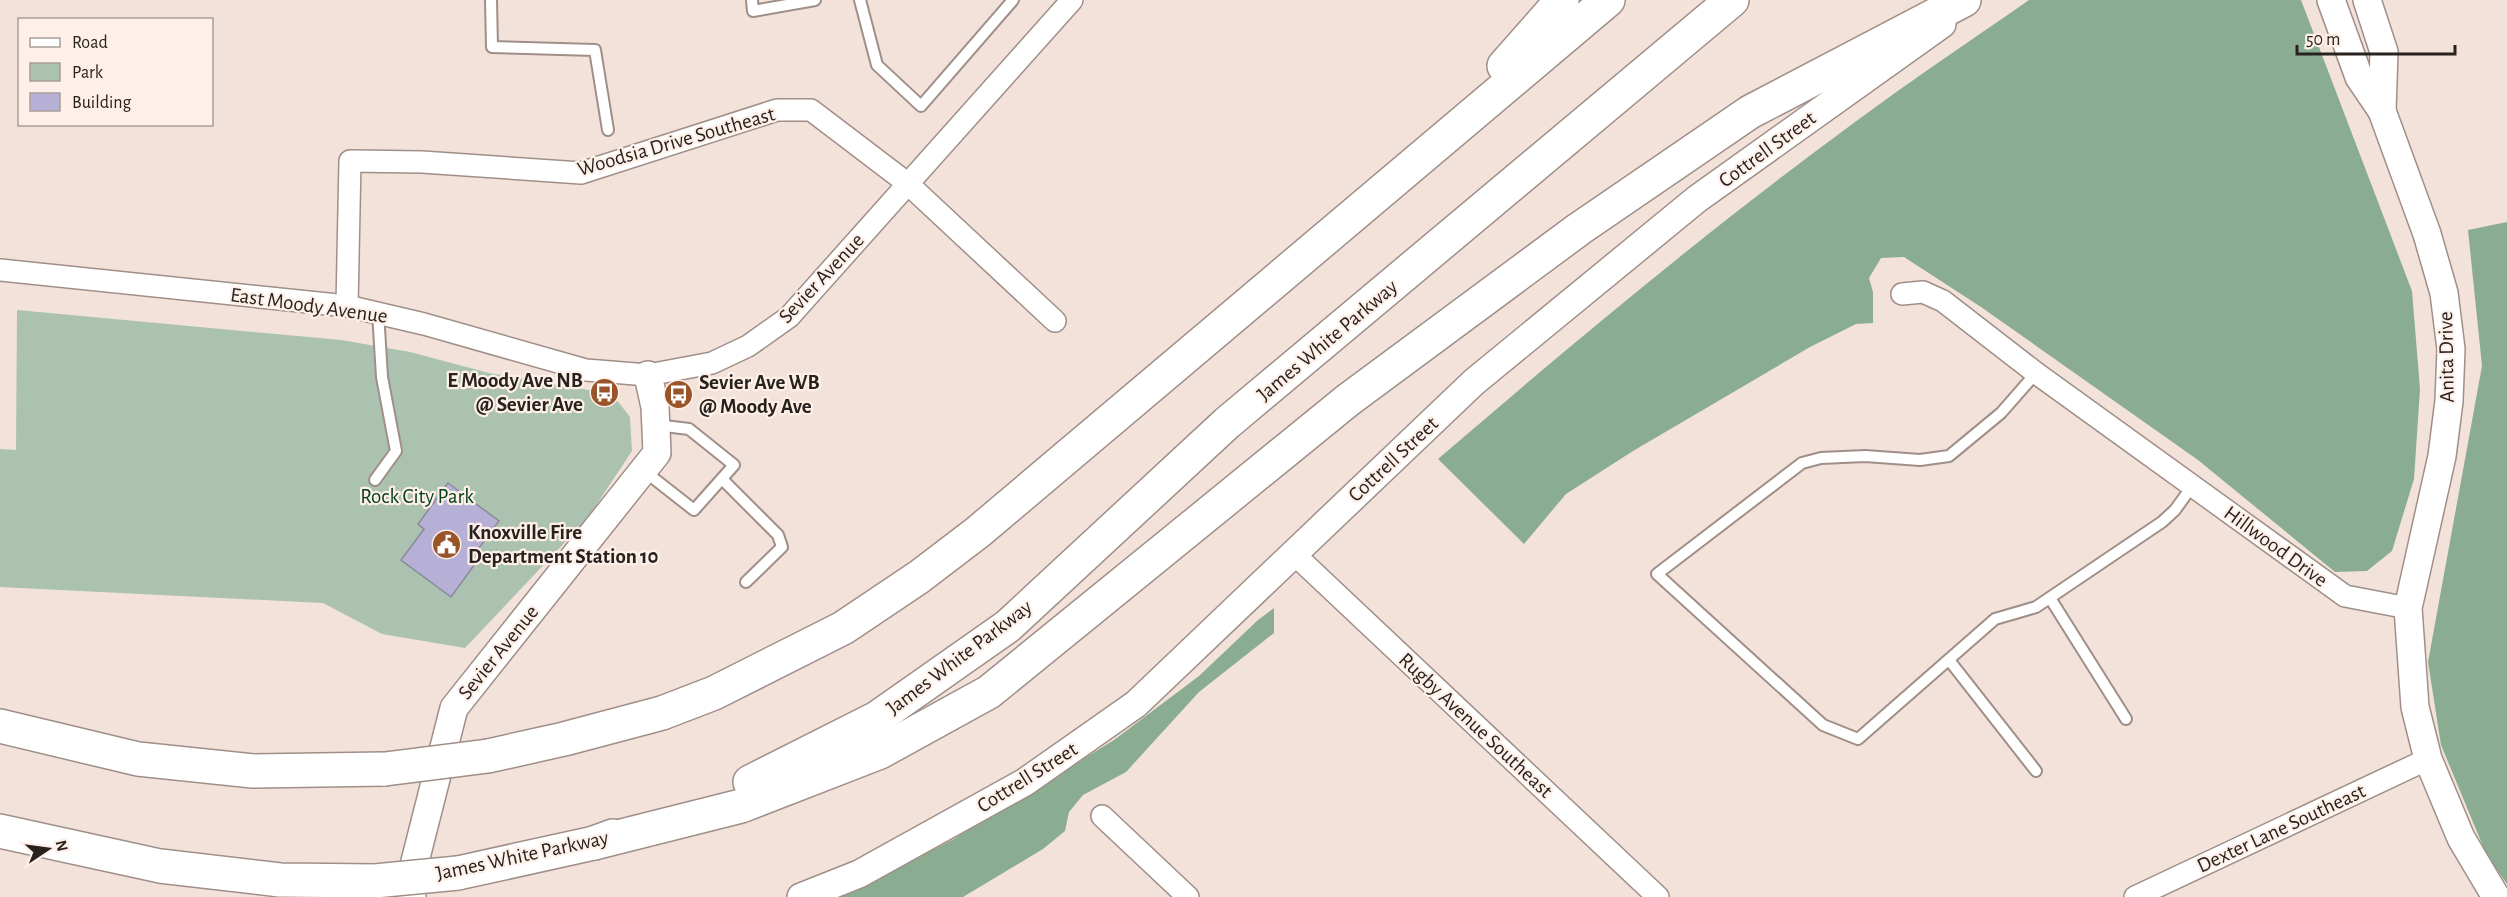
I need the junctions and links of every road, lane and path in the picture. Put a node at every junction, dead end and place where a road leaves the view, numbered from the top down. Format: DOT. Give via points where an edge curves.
graph roads {
  1 [pos="491,0"];
  2 [pos="752,0"];
  3 [pos="815,0"];
  4 [pos="860,0"];
  5 [pos="1013,0"];
  6 [pos="1072,0"];
  7 [pos="1562,0"];
  8 [pos="1608,0"];
  9 [pos="1732,0"];
  10 [pos="1964,0"];
  11 [pos="1977,0"];
  12 [pos="2331,0"];
  13 [pos="2367,0"];
  14 [pos="2382,111"];
  15 [pos="608,130"];
  16 [pos="1430,151"];
  17 [pos="906,183"];
  18 [pos="0,270"];
  19 [pos="1902,294"];
  20 [pos="347,306"];
  21 [pos="378,312"];
  22 [pos="1055,321"];
  23 [pos="2036,373"];
  24 [pos="648,375"];
  25 [pos="656,425"];
  26 [pos="643,470"];
  27 [pos="722,479"];
  28 [pos="375,480"];
  29 [pos="2193,485"];
  30 [pos="1293,553"];
  31 [pos="746,582"];
  32 [pos="2050,598"];
  33 [pos="2408,608"];
  34 [pos="1948,660"];
  35 [pos="2126,719"];
  36 [pos="0,726"];
  37 [pos="2428,759"];
  38 [pos="2036,771"];
  39 [pos="1102,816"];
  40 [pos="0,831"];
  41 [pos="594,843"];
  42 [pos="412,897"];
  43 [pos="801,897"];
  44 [pos="1188,897"];
  45 [pos="1658,897"];
  46 [pos="2134,897"];
  47 [pos="2496,897"];
  1 -- 15 [label="lane" via="492,47 595,50"];
  2 -- 3 [label="lane" via="753,11"];
  4 -- 5 [label="lane" via="877,65 921,106"];
  6 -- 17 [label="street, Sevier Avenue"];
  7 -- 16 [label="highway"];
  8 -- 16 [label="highway"];
  9 -- 41 [label="highway, James White Parkway" via="1227,423 1008,626 877,718 716,799"];
  10 -- 41 [label="highway" via="1750,112 1579,229 1348,400 989,692 880,752 741,806"];
  11 -- 30 [label="street, Cottrell Street" via="1697,199 1474,382"];
  12 -- 14 [label="street, Anita Drive" via="2359,77"];
  13 -- 14 [label="street, Anita Drive" via="2384,52"];
  14 -- 33 [label="street, Anita Drive" via="2427,234 2444,293 2451,349 2442,456"];
  16 -- 36 [label="highway, bridge" via="919,577 843,628 714,693 662,713 564,739 488,756 385,769 253,771 138,759"];
  17 -- 20 [label="street, Woodsia Drive Southeast" via="811,110 792,108 581,173 350,161"];
  17 -- 22 [label="street"];
  17 -- 24 [label="street, Sevier Avenue" via="789,317 766,335 712,363"];
  18 -- 20 [label="street, East Moody Avenue"];
  19 -- 23 [label="street, Hillwood Drive" via="1923,292 1943,302"];
  20 -- 21 [label="street, East Moody Avenue"];
  21 -- 24 [label="street, East Moody Avenue" via="586,370"];
  21 -- 28 [label="lane" via="382,377 396,452"];
  23 -- 29 [label="street, Hillwood Drive"];
  23 -- 34 [label="lane" via="2001,413 1950,456 1920,460 1821,458 1802,463 1657,574 1823,725 1858,739"];
  24 -- 25 [label="street, Sevier Avenue"];
  25 -- 26 [label="street, Sevier Avenue" via="657,453"];
  25 -- 27 [label="lane" via="689,429 734,465"];
  26 -- 27 [label="lane" via="694,510"];
  26 -- 42 [label="street, Sevier Avenue" via="454,708 410,881"];
  27 -- 31 [label="lane" via="778,535 782,547"];
  29 -- 32 [label="lane" via="2162,522"];
  29 -- 33 [label="street, Hillwood Drive" via="2345,596"];
  30 -- 43 [label="street, Cottrell Street" via="1136,704 1034,776 860,874"];
  30 -- 45 [label="street, Rugby Avenue Southeast"];
  32 -- 34 [label="lane" via="2036,607 1995,619"];
  32 -- 35 [label="lane"];
  33 -- 37 [label="street" via="2415,707"];
  34 -- 38 [label="lane"];
  37 -- 46 [label="street, Dexter Lane Southeast"];
  37 -- 47 [label="street" via="2461,838"];
  39 -- 44 [label="street"];
  40 -- 41 [label="highway, James White Parkway, bridge" via="160,866 280,880 375,881 458,873"];
}
